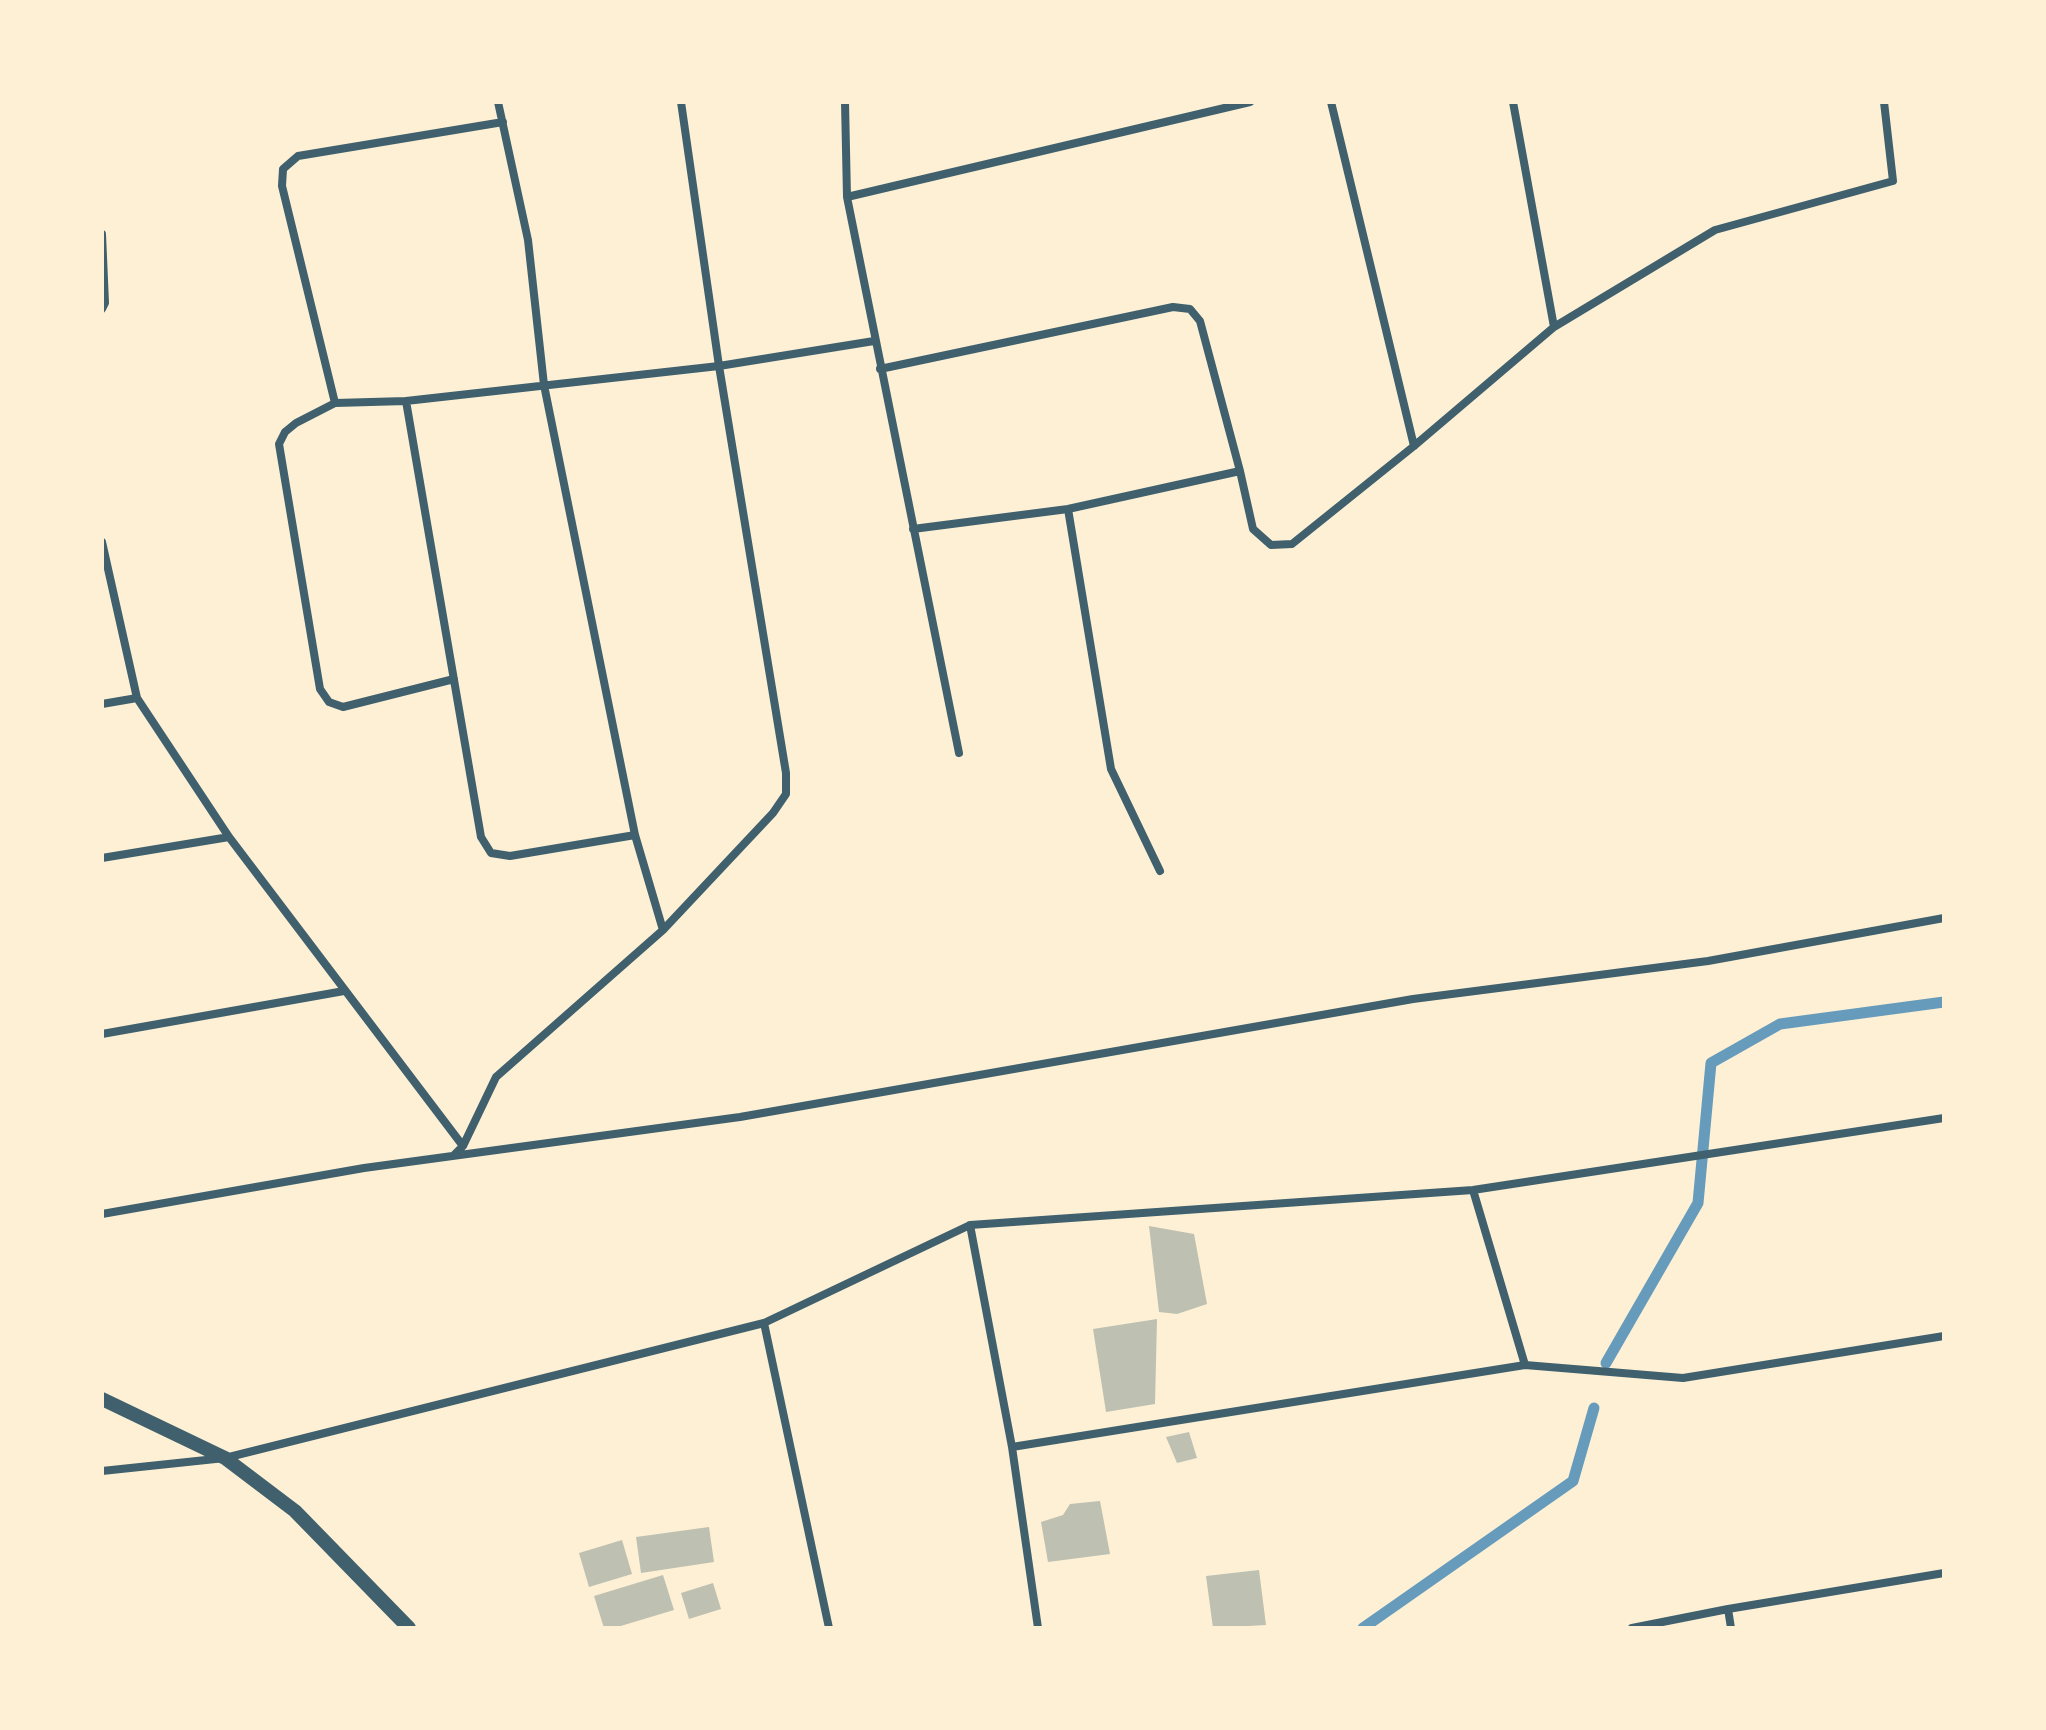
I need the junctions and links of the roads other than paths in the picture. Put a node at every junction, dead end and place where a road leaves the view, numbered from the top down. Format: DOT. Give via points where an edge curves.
graph roads {
  1 [pos="498,102"];
  2 [pos="681,102"];
  3 [pos="845,102"];
  4 [pos="1250,102"];
  5 [pos="1331,102"];
  6 [pos="1513,102"];
  7 [pos="1884,102"];
  8 [pos="503,122"];
  9 [pos="847,197"];
  10 [pos="102,234"];
  11 [pos="102,309"];
  12 [pos="1554,327"];
  13 [pos="874,341"];
  14 [pos="719,366"];
  15 [pos="880,369"];
  16 [pos="544,385"];
  17 [pos="406,401"];
  18 [pos="335,403"];
  19 [pos="1414,446"];
  20 [pos="1240,471"];
  21 [pos="1068,509"];
  22 [pos="913,529"];
  23 [pos="102,542"];
  24 [pos="454,679"];
  25 [pos="137,698"];
  26 [pos="102,704"];
  27 [pos="959,753"];
  28 [pos="635,835"];
  29 [pos="229,837"];
  30 [pos="102,858"];
  31 [pos="1160,871"];
  32 [pos="1944,918"];
  33 [pos="663,930"];
  34 [pos="344,991"];
  35 [pos="102,1034"];
  36 [pos="1944,1118"];
  37 [pos="463,1146"];
  38 [pos="454,1155"];
  39 [pos="1473,1190"];
  40 [pos="102,1214"];
  41 [pos="970,1225"];
  42 [pos="764,1323"];
  43 [pos="1944,1336"];
  44 [pos="1525,1365"];
  45 [pos="102,1399"];
  46 [pos="1012,1447"];
  47 [pos="225,1458"];
  48 [pos="102,1471"];
  49 [pos="1944,1573"];
  50 [pos="1728,1609"];
  51 [pos="409,1628"];
  52 [pos="829,1628"];
  53 [pos="1038,1628"];
  54 [pos="1632,1628"];
  55 [pos="1731,1628"];
  1 -- 8 [label="street"];
  2 -- 14 [label="street"];
  3 -- 9 [label="street"];
  4 -- 9 [label="street"];
  5 -- 19 [label="street"];
  6 -- 12 [label="street"];
  7 -- 12 [label="street" via="1893,181 1715,230"];
  8 -- 16 [label="street" via="528,240"];
  8 -- 18 [label="street" via="298,156 283,169 282,186"];
  9 -- 13 [label="street"];
  10 -- 11 [label="street"];
  12 -- 19 [label="street"];
  13 -- 14 [label="street"];
  13 -- 15 [label="street"];
  14 -- 16 [label="street"];
  14 -- 33 [label="street" via="786,794"];
  15 -- 20 [label="street" via="1173,307 1190,309 1200,321"];
  15 -- 22 [label="street"];
  16 -- 17 [label="street"];
  16 -- 28 [label="street"];
  17 -- 18 [label="street"];
  17 -- 24 [label="street"];
  18 -- 24 [label="street" via="296,423 279,444 320,689 329,702 343,707"];
  19 -- 20 [label="street" via="1292,544 1271,545 1253,529"];
  20 -- 21 [label="street"];
  21 -- 22 [label="street"];
  21 -- 31 [label="street" via="1111,769"];
  22 -- 27 [label="street"];
  23 -- 25 [label="street"];
  24 -- 28 [label="street" via="481,837 491,853 510,856"];
  25 -- 26 [label="street"];
  25 -- 29 [label="street"];
  28 -- 33 [label="street"];
  29 -- 30 [label="street"];
  29 -- 34 [label="street"];
  32 -- 38 [label="street" via="1708,961 1413,999 740,1117"];
  33 -- 37 [label="street" via="496,1077"];
  34 -- 35 [label="street"];
  34 -- 37 [label="street"];
  36 -- 39 [label="street"];
  37 -- 38 [label="street"];
  38 -- 40 [label="street"];
  39 -- 41 [label="street"];
  39 -- 44 [label="street"];
  41 -- 42 [label="street"];
  41 -- 46 [label="street"];
  42 -- 47 [label="street"];
  42 -- 52 [label="street"];
  43 -- 44 [label="street" via="1683,1378"];
  44 -- 46 [label="street"];
  45 -- 47 [label="street"];
  46 -- 53 [label="street"];
  47 -- 48 [label="street"];
  47 -- 51 [label="street" via="295,1511"];
  49 -- 50 [label="street"];
  50 -- 54 [label="street"];
  50 -- 55 [label="street"];
}
